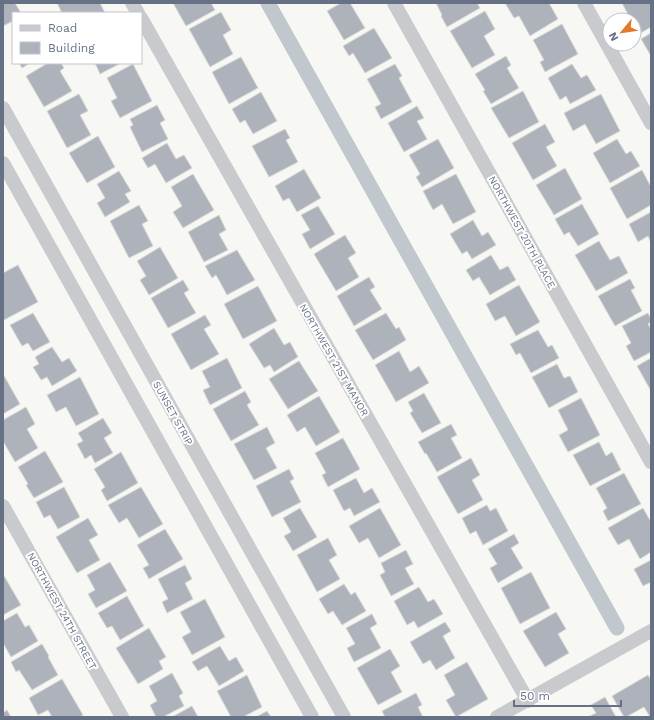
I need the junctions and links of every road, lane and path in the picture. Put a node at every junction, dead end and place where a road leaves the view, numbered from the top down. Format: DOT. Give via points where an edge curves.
graph roads {
  1 [pos="132,3"];
  2 [pos="394,3"];
  3 [pos="584,3"];
  4 [pos="137,12"];
  5 [pos="142,20"];
  6 [pos="3,108"];
  7 [pos="651,123"];
  8 [pos="3,163"];
  9 [pos="651,462"];
  10 [pos="3,506"];
  11 [pos="651,632"];
  12 [pos="528,701"];
  13 [pos="122,717"];
  14 [pos="312,717"];
  15 [pos="344,717"];
  16 [pos="497,717"];
  1 -- 4 [label="street"];
  2 -- 9 [label="street, NORTHWEST 20TH PLACE"];
  3 -- 7 [label="street"];
  5 -- 12 [label="street, NORTHWEST 21ST MANOR"];
  6 -- 15 [label="street, SUNSET STRIP"];
  8 -- 14 [label="street"];
  10 -- 13 [label="street, NORTHWEST 24TH STREET"];
  11 -- 12 [label="street"];
  12 -- 16 [label="street"];
}
